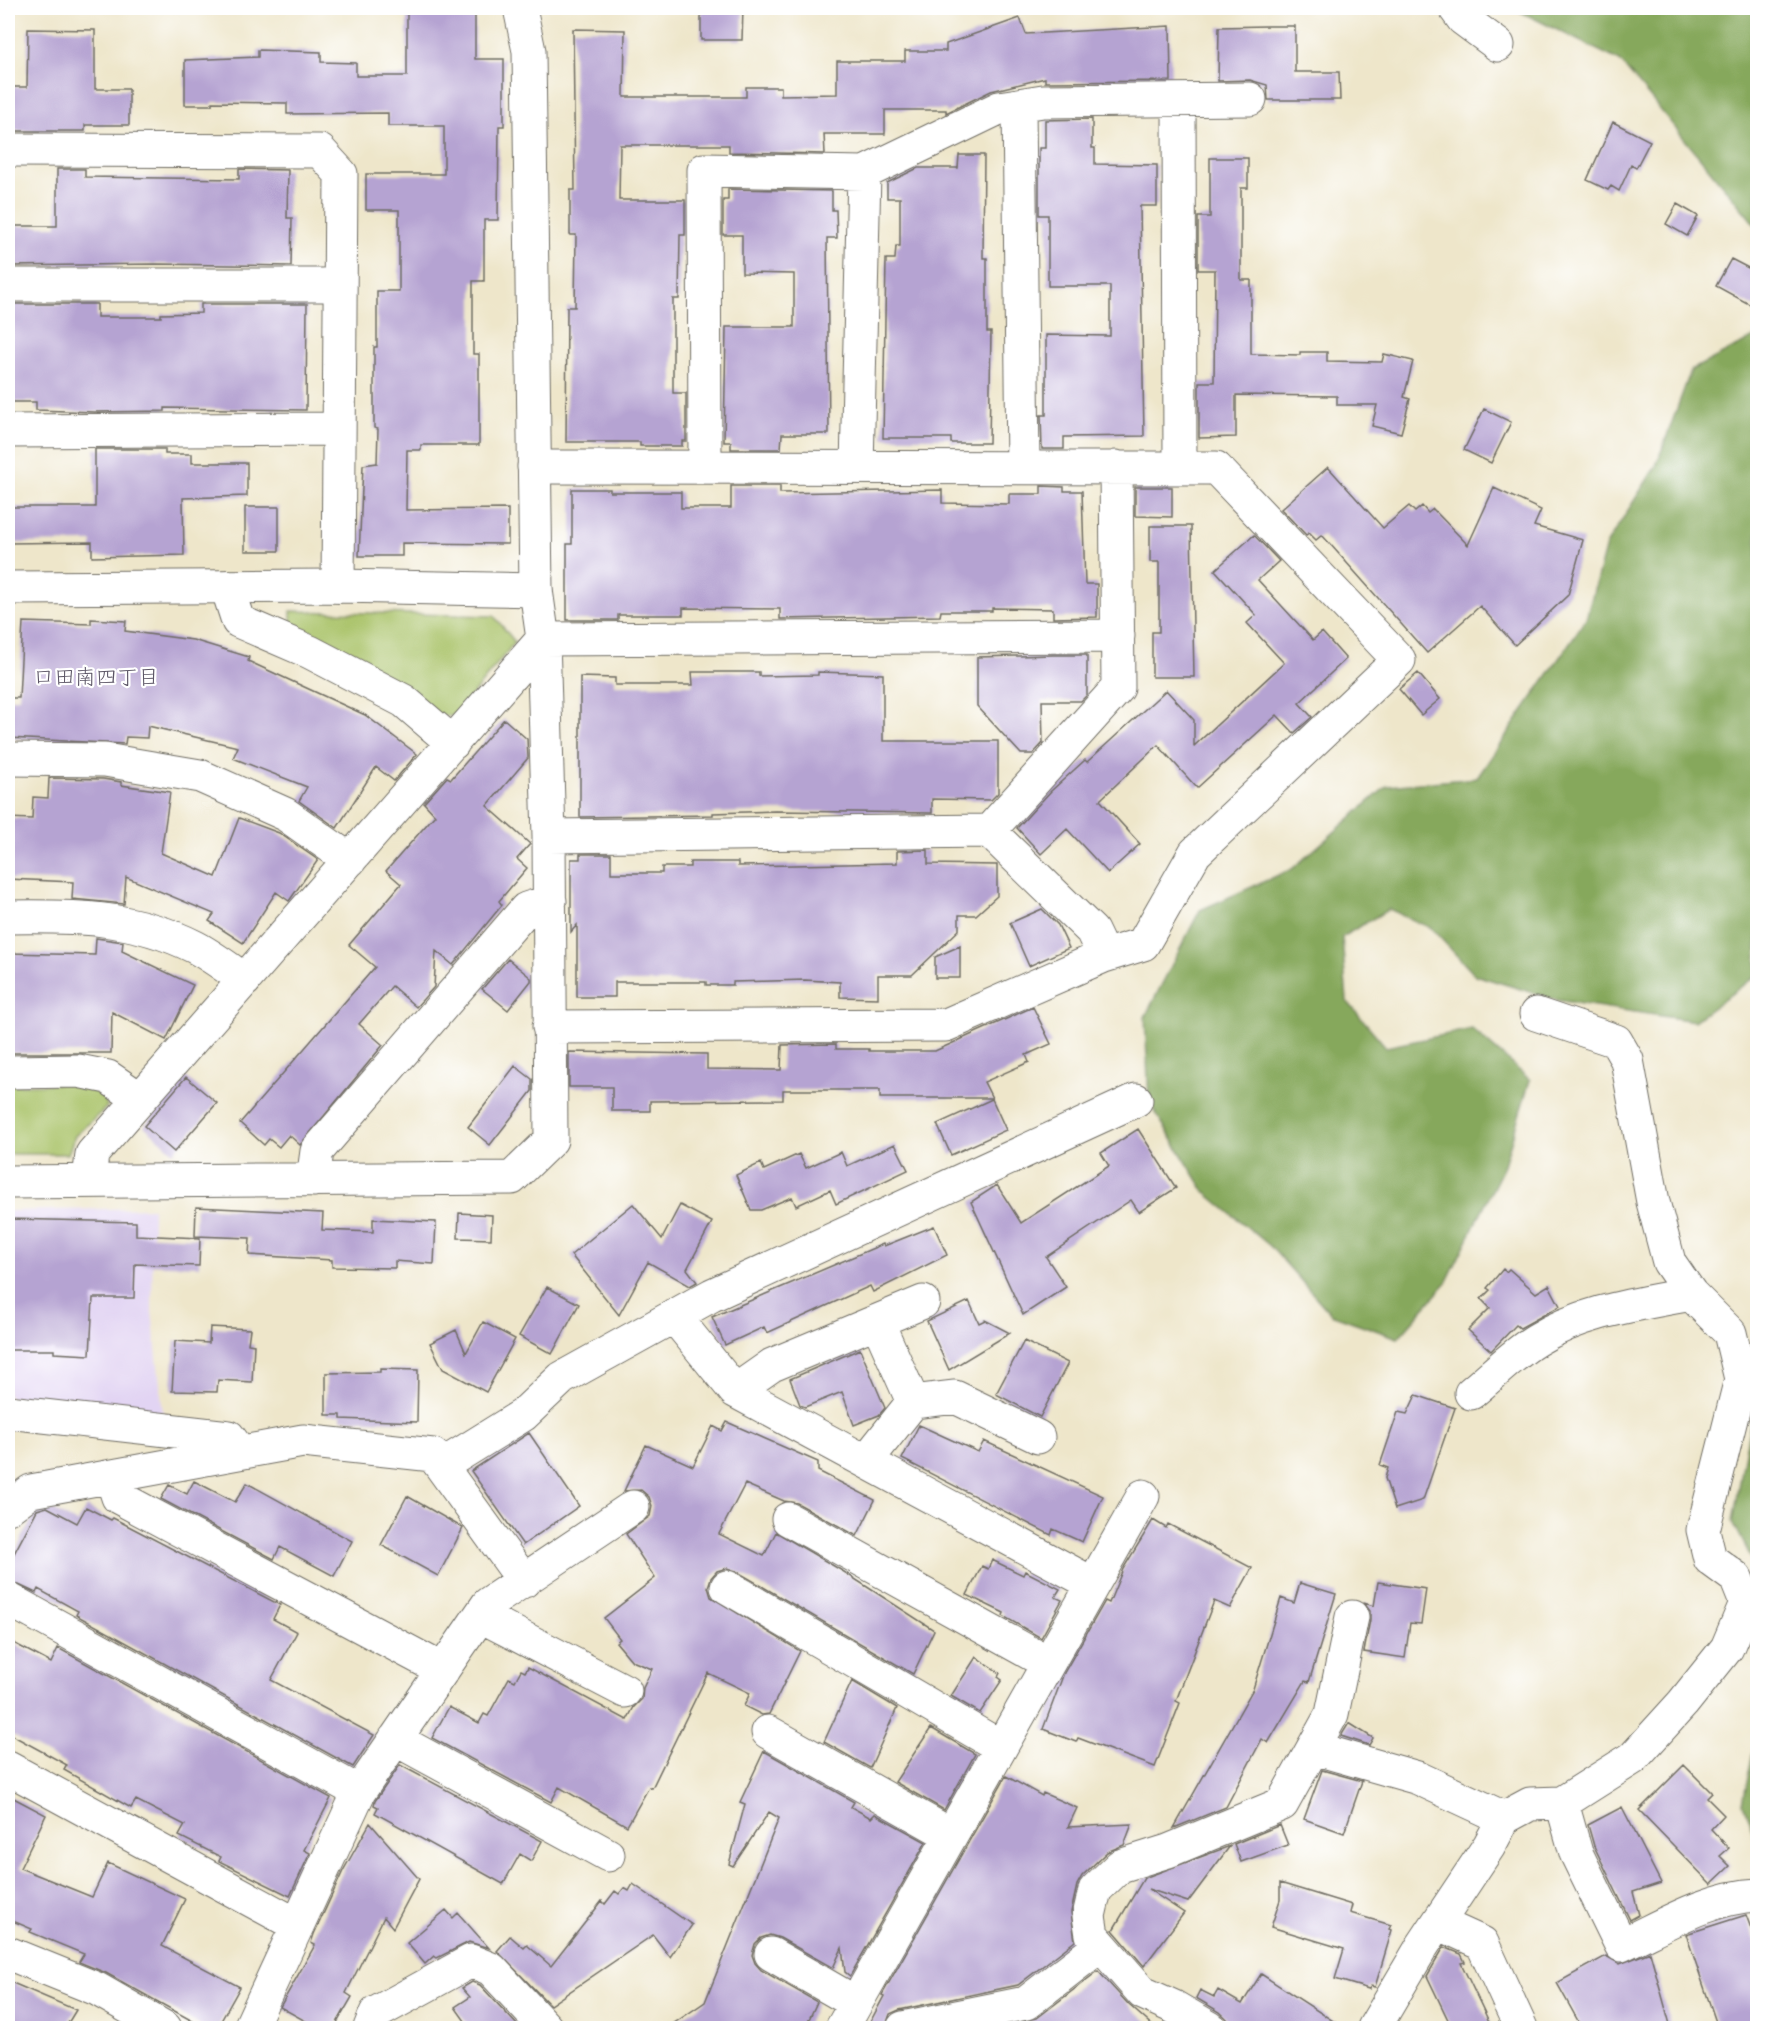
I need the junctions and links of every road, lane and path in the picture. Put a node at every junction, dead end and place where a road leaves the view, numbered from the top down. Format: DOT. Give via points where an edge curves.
graph roads {
  1 [pos="520,8"];
  2 [pos="1455,8"];
  3 [pos="1498,45"];
  4 [pos="1250,99"];
  5 [pos="1179,100"];
  6 [pos="1019,105"];
  7 [pos="8,150"];
  8 [pos="864,173"];
  9 [pos="8,285"];
  10 [pos="340,285"];
  11 [pos="339,429"];
  12 [pos="8,431"];
  13 [pos="534,467"];
  14 [pos="705,467"];
  15 [pos="856,467"];
  16 [pos="1023,467"];
  17 [pos="1116,467"];
  18 [pos="1180,468"];
  19 [pos="338,586"];
  20 [pos="227,587"];
  21 [pos="8,588"];
  22 [pos="536,590"];
  23 [pos="1118,636"];
  24 [pos="543,639"];
  25 [pos="453,743"];
  26 [pos="8,759"];
  27 [pos="989,831"];
  28 [pos="549,836"];
  29 [pos="350,860"];
  30 [pos="550,901"];
  31 [pos="8,916"];
  32 [pos="1104,956"];
  33 [pos="245,980"];
  34 [pos="1536,1014"];
  35 [pos="549,1027"];
  36 [pos="8,1072"];
  37 [pos="140,1098"];
  38 [pos="1136,1100"];
  39 [pos="313,1180"];
  40 [pos="89,1181"];
  41 [pos="8,1182"];
  42 [pos="1691,1294"];
  43 [pos="923,1302"];
  44 [pos="675,1316"];
  45 [pos="877,1321"];
  46 [pos="735,1390"];
  47 [pos="1471,1393"];
  48 [pos="913,1402"];
  49 [pos="8,1412"];
  50 [pos="1038,1437"];
  51 [pos="240,1452"];
  52 [pos="866,1461"];
  53 [pos="441,1466"];
  54 [pos="111,1476"];
  55 [pos="1143,1496"];
  56 [pos="633,1507"];
  57 [pos="8,1508"];
  58 [pos="788,1519"];
  59 [pos="524,1581"];
  60 [pos="1093,1584"];
  61 [pos="726,1587"];
  62 [pos="8,1599"];
  63 [pos="481,1616"];
  64 [pos="1352,1617"];
  65 [pos="1048,1663"];
  66 [pos="443,1670"];
  67 [pos="625,1691"];
  68 [pos="768,1732"];
  69 [pos="395,1738"];
  70 [pos="1001,1747"];
  71 [pos="1313,1748"];
  72 [pos="8,1768"];
  73 [pos="359,1792"];
  74 [pos="1562,1803"];
  75 [pos="1504,1818"];
  76 [pos="951,1835"];
  77 [pos="608,1855"];
  78 [pos="1758,1896"];
  79 [pos="1438,1923"];
  80 [pos="297,1925"];
  81 [pos="1101,1945"];
  82 [pos="8,1953"];
  83 [pos="771,1954"];
  84 [pos="849,2016"];
  85 [pos="165,2028"];
  86 [pos="250,2028"];
  87 [pos="370,2028"];
  88 [pos="546,2028"];
  89 [pos="903,2028"];
  90 [pos="1210,2028"];
  91 [pos="1374,2028"];
  92 [pos="1521,2028"];
  1 -- 13 [label="street" via="529,51"];
  2 -- 3 [label="street" via="1463,19"];
  4 -- 5 [label="street"];
  5 -- 6 [label="street" via="1043,101"];
  5 -- 18 [label="street"];
  6 -- 8 [label="street" via="999,108"];
  6 -- 16 [label="street"];
  7 -- 10 [label="street" via="320,151 342,174"];
  8 -- 14 [label="street" via="704,170"];
  8 -- 15 [label="street"];
  9 -- 10 [label="street"];
  10 -- 11 [label="street"];
  11 -- 12 [label="street"];
  11 -- 19 [label="street"];
  13 -- 14 [label="street"];
  13 -- 22 [label="street"];
  14 -- 15 [label="street"];
  15 -- 16 [label="street"];
  16 -- 17 [label="street"];
  17 -- 18 [label="street"];
  17 -- 23 [label="street"];
  18 -- 32 [label="street" via="1216,468 1399,660 1195,853 1143,944"];
  19 -- 20 [label="street"];
  19 -- 22 [label="street"];
  20 -- 21 [label="street"];
  20 -- 25 [label="street" via="238,621 310,652 404,701"];
  22 -- 24 [label="street"];
  23 -- 24 [label="street"];
  23 -- 27 [label="street" via="1118,688"];
  24 -- 25 [label="street"];
  24 -- 28 [label="street"];
  25 -- 29 [label="street"];
  26 -- 29 [label="street" via="105,760 201,776 285,814"];
  27 -- 28 [label="street"];
  27 -- 32 [label="street" via="1092,931"];
  28 -- 30 [label="street"];
  29 -- 33 [label="street"];
  30 -- 35 [label="street"];
  30 -- 39 [label="street" via="526,909 317,1151"];
  31 -- 33 [label="street" via="86,916 141,926 195,947"];
  32 -- 35 [label="street" via="946,1025"];
  33 -- 37 [label="street"];
  34 -- 42 [label="street" via="1616,1041 1627,1060 1653,1202 1669,1262"];
  35 -- 39 [label="street" via="551,1140 512,1178"];
  36 -- 37 [label="street" via="78,1071 108,1077"];
  37 -- 40 [label="street" via="92,1154"];
  38 -- 44 [label="street" via="723,1290"];
  39 -- 40 [label="street"];
  40 -- 41 [label="street"];
  42 -- 47 [label="street" via="1573,1321 1535,1341"];
  42 -- 74 [label="street" via="1730,1333 1741,1378 1703,1530 1710,1559 1736,1578 1746,1603 1727,1648 1669,1719 1633,1758"];
  43 -- 45 [label="street"];
  44 -- 46 [label="street"];
  44 -- 53 [label="street" via="562,1378 524,1415"];
  45 -- 46 [label="street" via="772,1365"];
  45 -- 48 [label="street"];
  46 -- 52 [label="street"];
  48 -- 50 [label="street" via="955,1397"];
  48 -- 52 [label="street"];
  49 -- 51 [label="street" via="229,1437"];
  51 -- 53 [label="street" via="303,1441 433,1455"];
  51 -- 54 [label="street"];
  52 -- 60 [label="street"];
  53 -- 59 [label="street"];
  54 -- 57 [label="street" via="31,1491"];
  54 -- 66 [label="street" via="118,1497"];
  55 -- 60 [label="street"];
  56 -- 59 [label="street"];
  58 -- 65 [label="street"];
  59 -- 63 [label="street" via="488,1604"];
  60 -- 65 [label="street"];
  61 -- 70 [label="street"];
  62 -- 73 [label="street"];
  63 -- 66 [label="street"];
  63 -- 67 [label="street"];
  64 -- 71 [label="street" via="1332,1714"];
  65 -- 70 [label="street"];
  66 -- 69 [label="street"];
  68 -- 76 [label="street"];
  69 -- 73 [label="street"];
  69 -- 77 [label="street"];
  70 -- 76 [label="street"];
  71 -- 75 [label="street" via="1418,1778"];
  71 -- 81 [label="street" via="1282,1803 1168,1851 1120,1866 1095,1890 1089,1916 1092,1935"];
  72 -- 80 [label="street"];
  73 -- 80 [label="street"];
  74 -- 75 [label="street" via="1530,1804"];
  74 -- 78 [label="street" via="1576,1853 1621,1945 1702,1907 1740,1896"];
  75 -- 79 [label="street"];
  76 -- 84 [label="street"];
  79 -- 91 [label="street"];
  79 -- 92 [label="street" via="1482,1943"];
  80 -- 86 [label="street"];
  81 -- 89 [label="street" via="1026,2003"];
  81 -- 90 [label="street" via="1143,1993"];
  82 -- 85 [label="street" via="97,1989"];
  83 -- 84 [label="street"];
  87 -- 88 [label="street" via="376,2013 471,1961 491,1969"];
}
